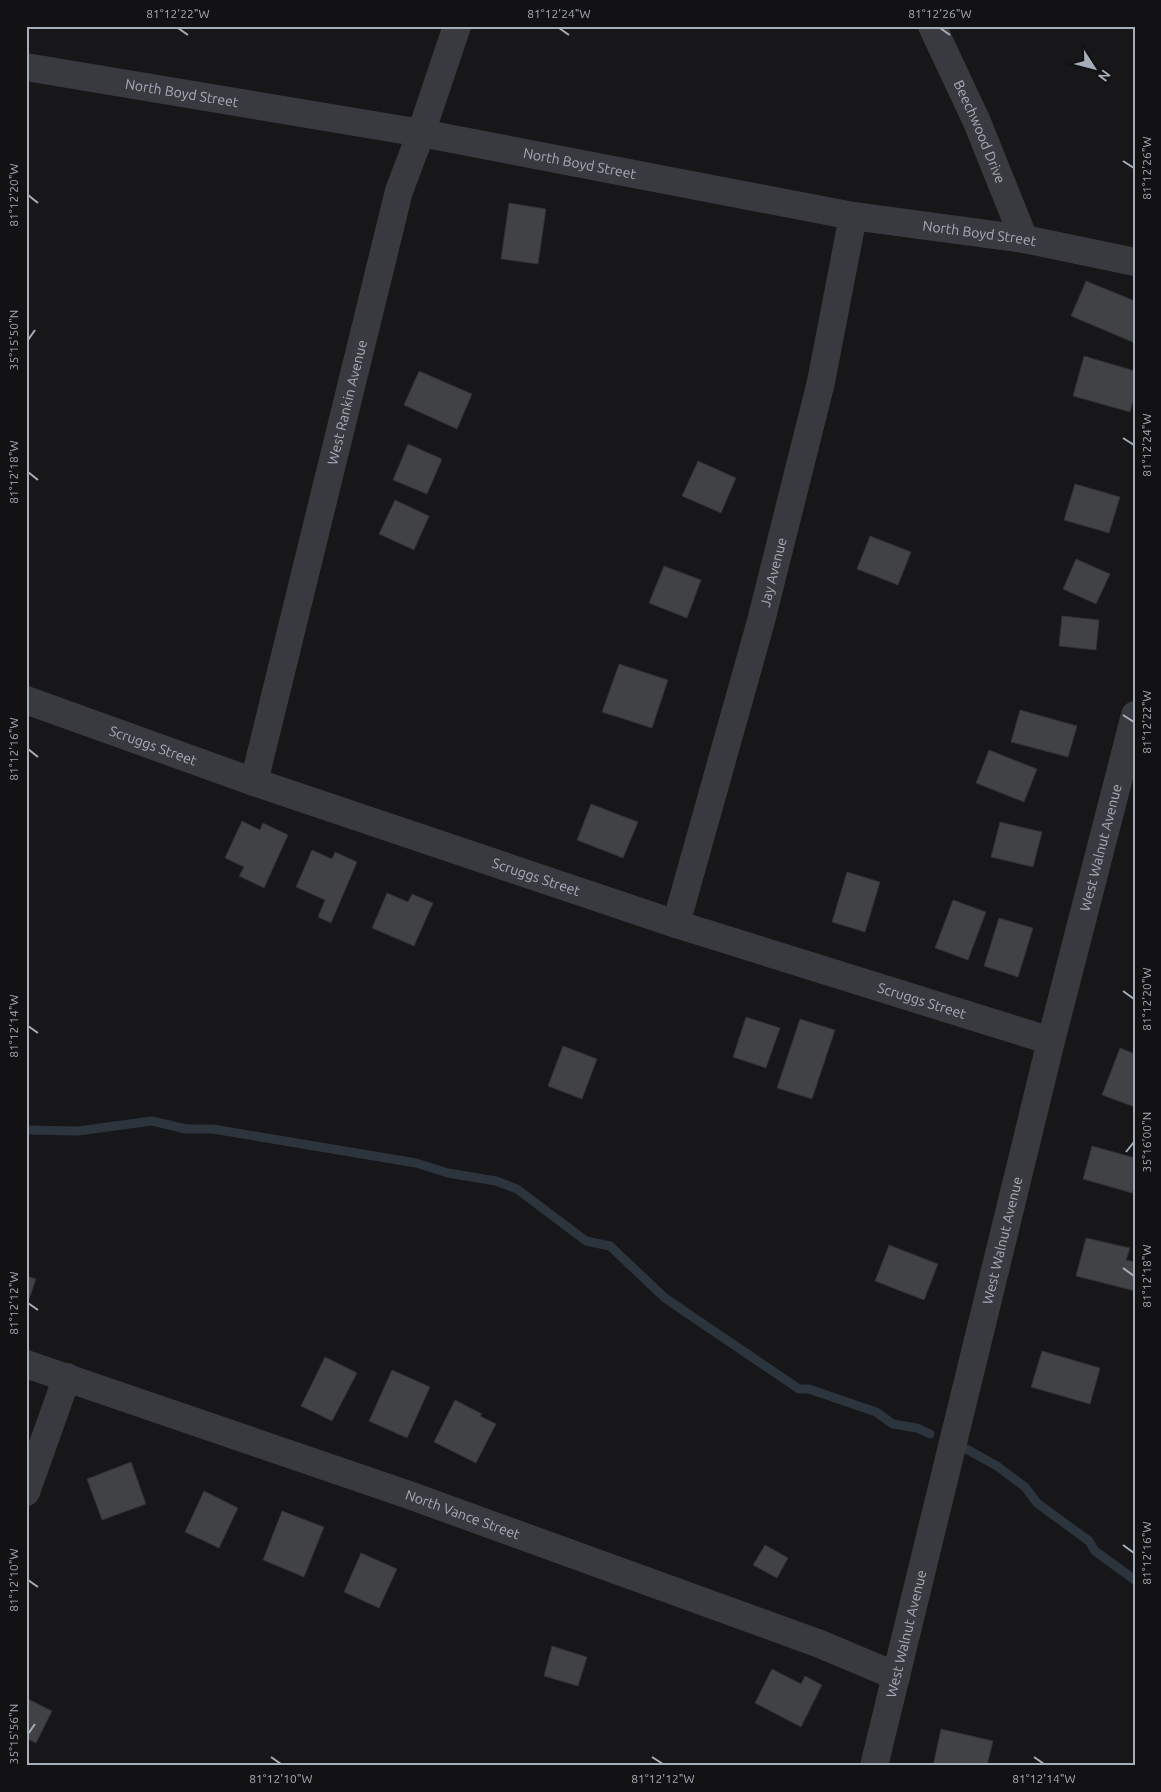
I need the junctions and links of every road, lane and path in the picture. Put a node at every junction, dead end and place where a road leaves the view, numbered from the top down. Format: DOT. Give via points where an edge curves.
graph roads {
  1 [pos="457,26"];
  2 [pos="932,26"];
  3 [pos="26,67"];
  4 [pos="421,133"];
  5 [pos="853,216"];
  6 [pos="1024,239"];
  7 [pos="1135,262"];
  8 [pos="26,700"];
  9 [pos="1135,715"];
  10 [pos="254,782"];
  11 [pos="676,924"];
  12 [pos="1050,1041"];
  13 [pos="26,1364"];
  14 [pos="67,1377"];
  15 [pos="26,1492"];
  16 [pos="896,1676"];
  17 [pos="874,1766"];
  1 -- 4 [label="street, West Rankin Avenue"];
  2 -- 6 [label="street, Beechwood Drive" via="977,122"];
  3 -- 4 [label="street, North Boyd Street"];
  4 -- 5 [label="street, North Boyd Street"];
  4 -- 10 [label="street, West Rankin Avenue" via="399,190"];
  5 -- 6 [label="street, North Boyd Street"];
  5 -- 11 [label="street, Jay Avenue" via="821,382 761,621"];
  6 -- 7 [label="street, North Boyd Street"];
  8 -- 10 [label="street, Scruggs Street"];
  9 -- 12 [label="street, West Walnut Avenue"];
  10 -- 11 [label="street, Scruggs Street"];
  11 -- 12 [label="street, Scruggs Street"];
  12 -- 16 [label="street, West Walnut Avenue"];
  13 -- 14 [label="street, North Vance Street"];
  14 -- 15 [label="street"];
  14 -- 16 [label="street, North Vance Street" via="409,1495 820,1644"];
  16 -- 17 [label="street, West Walnut Avenue"];
}
